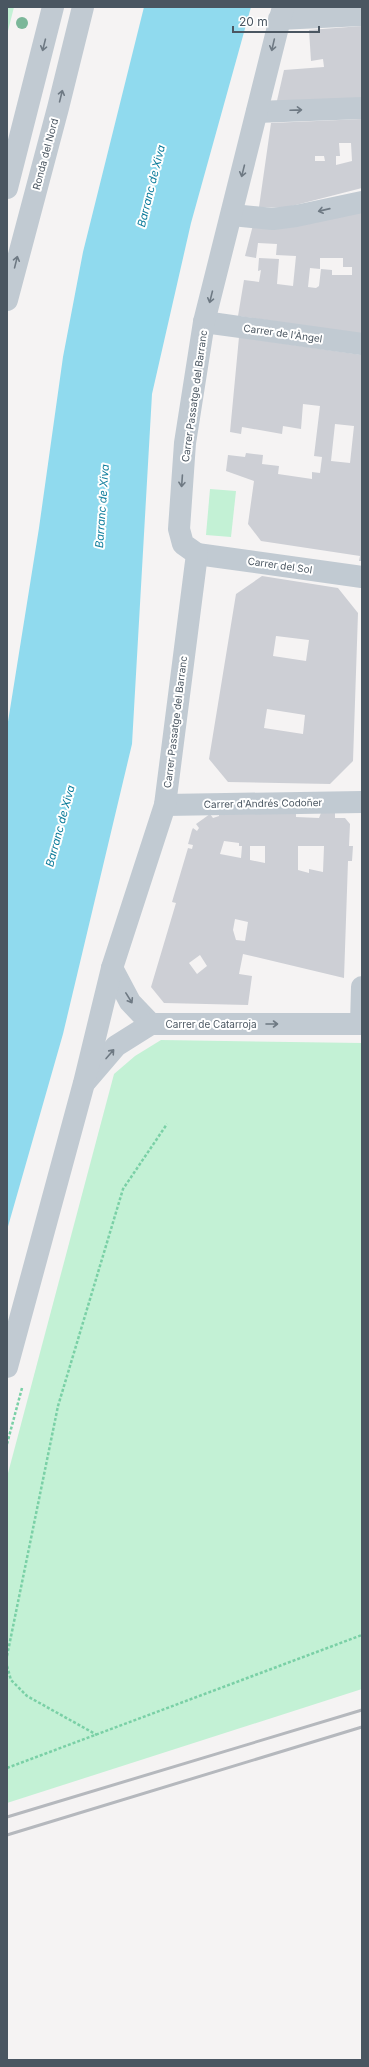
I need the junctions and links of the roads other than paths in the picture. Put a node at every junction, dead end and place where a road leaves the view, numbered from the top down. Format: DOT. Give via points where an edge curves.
graph roads {
  1 [pos="54,7"];
  2 [pos="83,7"];
  3 [pos="281,13"];
  4 [pos="362,15"];
  5 [pos="362,108"];
  6 [pos="257,112"];
  7 [pos="14,131"];
  8 [pos="7,188"];
  9 [pos="362,202"];
  10 [pos="232,215"];
  11 [pos="7,300"];
  12 [pos="204,322"];
  13 [pos="362,344"];
  14 [pos="197,554"];
  15 [pos="362,576"];
  16 [pos="362,802"];
  17 [pos="165,805"];
  18 [pos="112,968"];
  19 [pos="362,987"];
  20 [pos="151,1024"];
  21 [pos="361,1024"];
  22 [pos="84,1083"];
  23 [pos="7,1367"];
  1 -- 7 [label="street, one-way"];
  11 -- 2 [label="street, Ronda del Nord, one-way"];
  3 -- 4 [label="street"];
  3 -- 6 [label="street, Carrer Passatge del Barranc, one-way"];
  6 -- 5 [label="street, one-way"];
  6 -- 10 [label="street, Carrer Passatge del Barranc, one-way"];
  7 -- 8 [label="street"];
  9 -- 10 [label="street, one-way" via="273,219"];
  10 -- 12 [label="street, Carrer Passatge del Barranc, one-way"];
  12 -- 13 [label="street, Carrer de l'Àngel"];
  12 -- 14 [label="street, Carrer Passatge del Barranc, one-way" via="185,443 179,529 183,544"];
  14 -- 15 [label="street, Carrer del Sol"];
  14 -- 17 [label="street, Carrer Passatge del Barranc"];
  16 -- 17 [label="street, Carrer d'Andrés Codoñer"];
  17 -- 18 [label="street, Carrer Passatge del Barranc"];
  18 -- 20 [label="street, one-way" via="130,1002"];
  18 -- 22 [label="street, Carrer Passatge del Barranc"];
  19 -- 21 [label="street"];
  20 -- 21 [label="street, Carrer de Catarroja, one-way"];
  22 -- 20 [label="street, Carrer de Catarroja, one-way" via="116,1046"];
  22 -- 23 [label="street, Carrer Passatge del Barranc"];
}
